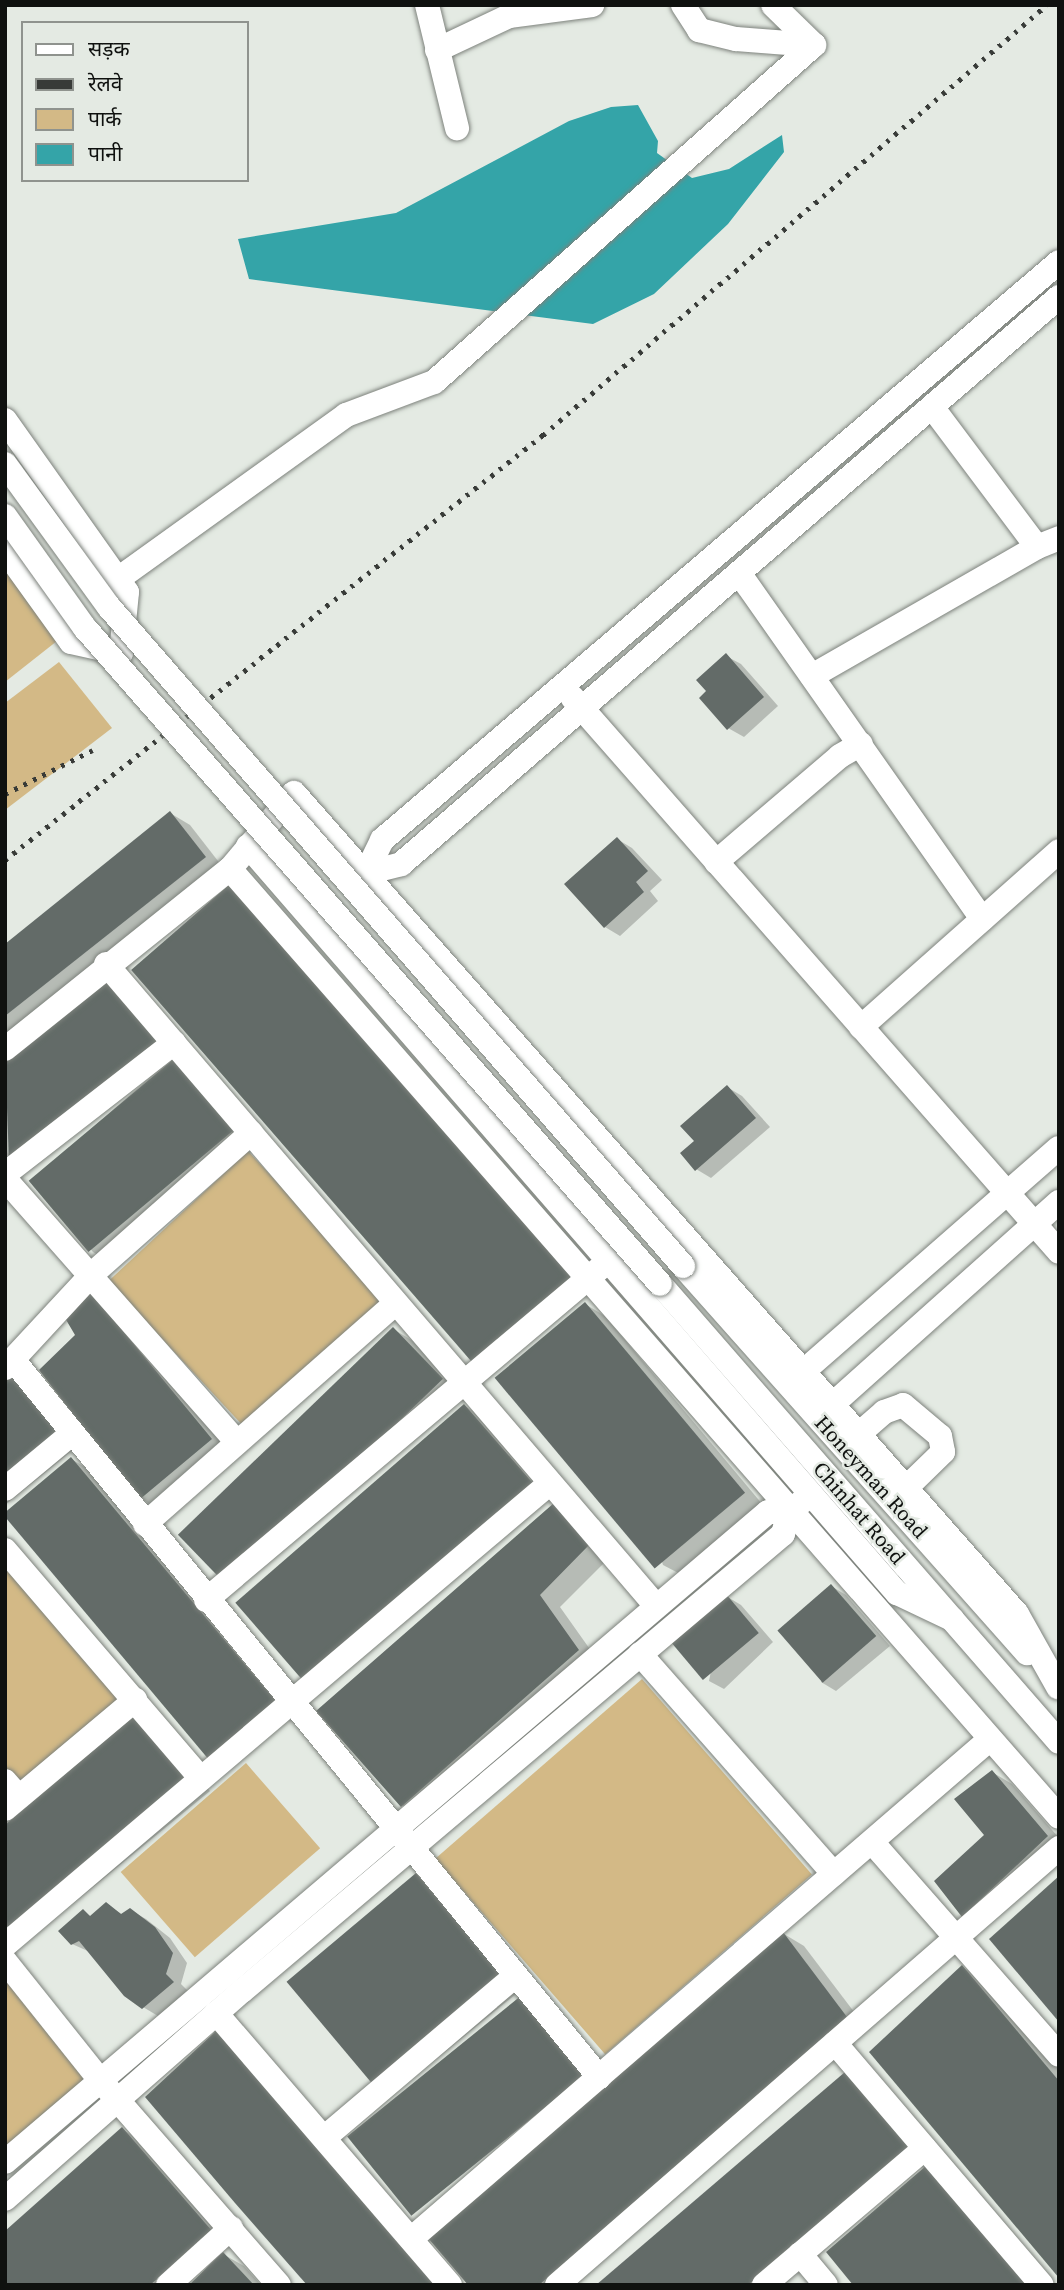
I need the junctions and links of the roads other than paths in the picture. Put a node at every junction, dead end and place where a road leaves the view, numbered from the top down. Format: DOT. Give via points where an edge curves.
graph roads {
  1 [pos="427,5"];
  2 [pos="592,5"];
  3 [pos="684,5"];
  4 [pos="774,5"];
  5 [pos="814,45"];
  6 [pos="437,50"];
  7 [pos="457,128"];
  8 [pos="1059,262"];
  9 [pos="1059,297"];
  10 [pos="932,407"];
  11 [pos="5,421"];
  12 [pos="5,464"];
  13 [pos="5,516"];
  14 [pos="1048,542"];
  15 [pos="5,550"];
  16 [pos="739,573"];
  17 [pos="118,579"];
  18 [pos="812,676"];
  19 [pos="562,686"];
  20 [pos="582,709"];
  21 [pos="861,744"];
  22 [pos="248,846"];
  23 [pos="1059,851"];
  24 [pos="716,862"];
  25 [pos="230,869"];
  26 [pos="366,873"];
  27 [pos="982,919"];
  28 [pos="106,964"];
  29 [pos="861,1027"];
  30 [pos="174,1042"];
  31 [pos="5,1049"];
  32 [pos="251,1133"];
  33 [pos="1059,1148"];
  34 [pos="5,1177"];
  35 [pos="1007,1193"];
  36 [pos="1059,1202"];
  37 [pos="1034,1224"];
  38 [pos="1059,1252"];
  39 [pos="607,1260"];
  40 [pos="91,1275"];
  41 [pos="588,1280"];
  42 [pos="396,1303"];
  43 [pos="9,1364"];
  44 [pos="805,1370"];
  45 [pos="465,1383"];
  46 [pos="834,1403"];
  47 [pos="860,1433"];
  48 [pos="71,1435"];
  49 [pos="237,1442"];
  50 [pos="551,1483"];
  51 [pos="907,1487"];
  52 [pos="5,1489"];
  53 [pos="811,1494"];
  54 [pos="789,1512"];
  55 [pos="145,1524"];
  56 [pos="5,1550"];
  57 [pos="897,1594"];
  58 [pos="206,1600"];
  59 [pos="656,1606"];
  60 [pos="952,1619"];
  61 [pos="897,1634"];
  62 [pos="640,1654"];
  63 [pos="1058,1688"];
  64 [pos="135,1700"];
  65 [pos="291,1703"];
  66 [pos="990,1739"];
  67 [pos="1059,1742"];
  68 [pos="201,1779"];
  69 [pos="10,1796"];
  70 [pos="1059,1817"];
  71 [pos="394,1828"];
  72 [pos="872,1842"];
  73 [pos="411,1848"];
  74 [pos="1059,1848"];
  75 [pos="834,1874"];
  76 [pos="956,1937"];
  77 [pos="5,1945"];
  78 [pos="5,1961"];
  79 [pos="515,1976"];
  80 [pos="216,2013"];
  81 [pos="835,2043"];
  82 [pos="1059,2055"];
  83 [pos="599,2077"];
  84 [pos="100,2080"];
  85 [pos="120,2101"];
  86 [pos="324,2138"];
  87 [pos="925,2148"];
  88 [pos="5,2162"];
  89 [pos="17,2180"];
  90 [pos="5,2199"];
  91 [pos="231,2228"];
  92 [pos="411,2239"];
  93 [pos="800,2254"];
  94 [pos="168,2285"];
  95 [pos="279,2285"];
  96 [pos="450,2285"];
  97 [pos="557,2285"];
  98 [pos="764,2285"];
  99 [pos="827,2285"];
  100 [pos="1042,2285"];
  1 -- 6 [label="street"];
  2 -- 6 [label="street" via="509,16"];
  3 -- 5 [label="street" via="699,30 736,39"];
  4 -- 5 [label="street"];
  5 -- 17 [label="street" via="434,382 346,415"];
  6 -- 7 [label="street"];
  8 -- 19 [label="street"];
  9 -- 10 [label="street"];
  10 -- 14 [label="street"];
  10 -- 16 [label="street"];
  11 -- 17 [label="street"];
  12 -- 63 [label="street, Honeyman Road, bridge" via="109,607"];
  13 -- 60 [label="street, Chinhat Road, bridge" via="85,628"];
  14 -- 18 [label="street"];
  15 -- 17 [label="street" via="71,642 121,653 127,592"];
  16 -- 18 [label="street"];
  16 -- 20 [label="street"];
  18 -- 21 [label="street"];
  19 -- 20 [label="street"];
  19 -- 26 [label="street" via="382,840"];
  20 -- 24 [label="street"];
  20 -- 26 [label="street" via="401,864"];
  21 -- 24 [label="street" via="840,756"];
  21 -- 27 [label="street"];
  22 -- 25 [label="street"];
  22 -- 26 [label="street" via="294,793"];
  22 -- 39 [label="street"];
  23 -- 27 [label="street"];
  24 -- 29 [label="street"];
  25 -- 28 [label="street"];
  25 -- 41 [label="street"];
  26 -- 44 [label="street"];
  27 -- 29 [label="street"];
  28 -- 30 [label="street"];
  28 -- 31 [label="street"];
  29 -- 35 [label="street"];
  30 -- 32 [label="street"];
  30 -- 34 [label="street"];
  32 -- 40 [label="street"];
  32 -- 42 [label="street"];
  33 -- 35 [label="street"];
  34 -- 40 [label="street"];
  35 -- 37 [label="street"];
  35 -- 44 [label="street"];
  36 -- 37 [label="street"];
  37 -- 38 [label="street"];
  37 -- 46 [label="street"];
  39 -- 41 [label="street"];
  39 -- 53 [label="street"];
  40 -- 43 [label="street"];
  40 -- 49 [label="street"];
  41 -- 45 [label="street"];
  41 -- 54 [label="street"];
  42 -- 45 [label="street"];
  42 -- 49 [label="street"];
  43 -- 48 [label="street"];
  44 -- 46 [label="street"];
  45 -- 50 [label="street"];
  45 -- 58 [label="street"];
  46 -- 47 [label="street"];
  47 -- 51 [label="street"];
  47 -- 51 [label="street" via="884,1412 903,1405 940,1436 943,1452"];
  48 -- 52 [label="street"];
  48 -- 55 [label="street"];
  49 -- 55 [label="street"];
  50 -- 59 [label="street"];
  50 -- 65 [label="street"];
  51 -- 63 [label="street" via="1017,1614"];
  53 -- 54 [label="street"];
  53 -- 57 [label="street"];
  54 -- 59 [label="street" via="768,1512"];
  54 -- 61 [label="street"];
  54 -- 62 [label="street" via="783,1534"];
  55 -- 58 [label="street"];
  56 -- 64 [label="street"];
  57 -- 60 [label="street"];
  57 -- 61 [label="street"];
  58 -- 65 [label="street"];
  59 -- 71 [label="street"];
  60 -- 67 [label="street, Chinhat Road"];
  61 -- 66 [label="street"];
  62 -- 73 [label="street"];
  62 -- 75 [label="street"];
  64 -- 68 [label="street"];
  64 -- 69 [label="street"];
  65 -- 68 [label="street"];
  65 -- 71 [label="street"];
  66 -- 70 [label="street"];
  66 -- 72 [label="street"];
  68 -- 77 [label="street"];
  71 -- 73 [label="street"];
  71 -- 84 [label="street"];
  72 -- 75 [label="street"];
  72 -- 76 [label="street"];
  73 -- 79 [label="street"];
  73 -- 80 [label="street"];
  74 -- 76 [label="street"];
  75 -- 83 [label="street"];
  76 -- 81 [label="street"];
  76 -- 82 [label="street"];
  78 -- 84 [label="street"];
  79 -- 83 [label="street"];
  79 -- 86 [label="street"];
  80 -- 85 [label="street"];
  80 -- 86 [label="street"];
  81 -- 87 [label="street"];
  81 -- 97 [label="street"];
  83 -- 92 [label="street"];
  84 -- 85 [label="street"];
  84 -- 88 [label="street"];
  85 -- 89 [label="street"];
  85 -- 91 [label="street"];
  86 -- 92 [label="street"];
  87 -- 93 [label="street"];
  87 -- 100 [label="street"];
  89 -- 90 [label="street"];
  91 -- 94 [label="street"];
  91 -- 95 [label="street"];
  92 -- 96 [label="street"];
  93 -- 98 [label="street"];
  93 -- 99 [label="street"];
}
